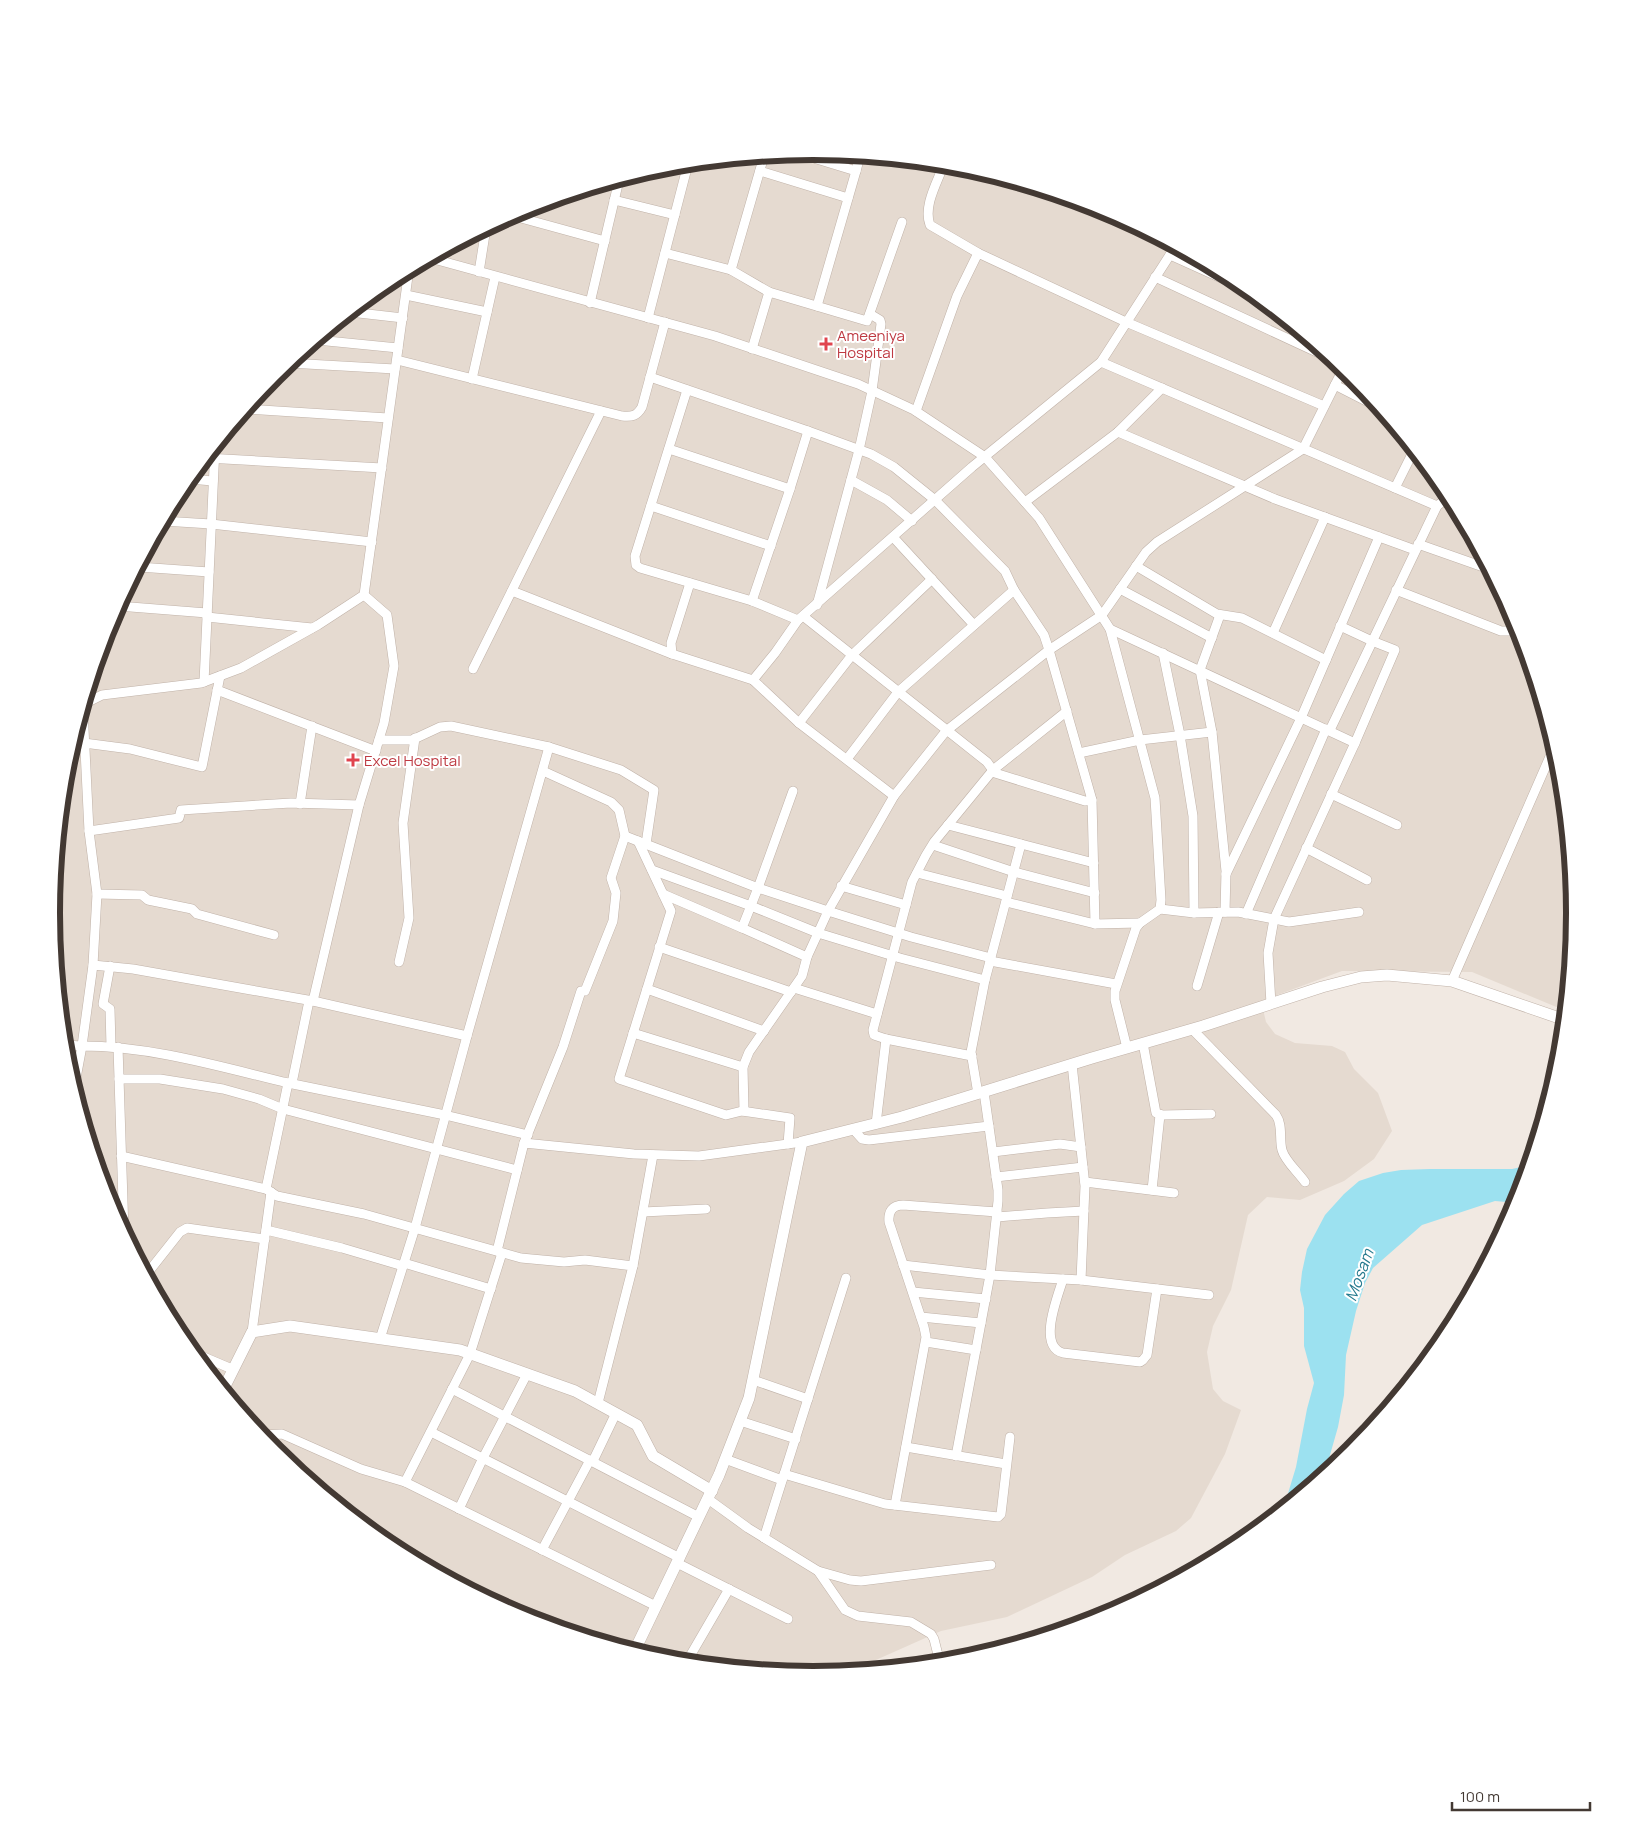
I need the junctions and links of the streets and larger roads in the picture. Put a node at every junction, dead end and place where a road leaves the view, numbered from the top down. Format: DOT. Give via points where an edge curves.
graph roads {
  1 [pos="821,160"];
  2 [pos="762,162"];
  3 [pos="858,162"];
  4 [pos="686,171"];
  5 [pos="760,171"];
  6 [pos="856,171"];
  7 [pos="941,171"];
  8 [pos="617,186"];
  9 [pos="848,198"];
  10 [pos="614,200"];
  11 [pos="675,215"];
  12 [pos="521,219"];
  13 [pos="902,222"];
  14 [pos="485,236"];
  15 [pos="605,241"];
  16 [pos="1172,251"];
  17 [pos="665,253"];
  18 [pos="978,254"];
  19 [pos="1170,255"];
  20 [pos="438,260"];
  21 [pos="731,270"];
  22 [pos="479,272"];
  23 [pos="1208,272"];
  24 [pos="495,277"];
  25 [pos="1155,277"];
  26 [pos="408,279"];
  27 [pos="769,292"];
  28 [pos="406,295"];
  29 [pos="590,303"];
  30 [pos="817,306"];
  31 [pos="488,312"];
  32 [pos="359,313"];
  33 [pos="870,314"];
  34 [pos="402,318"];
  35 [pos="648,318"];
  36 [pos="665,322"];
  37 [pos="1126,322"];
  38 [pos="325,341"];
  39 [pos="398,348"];
  40 [pos="752,349"];
  41 [pos="1314,351"];
  42 [pos="1101,362"];
  43 [pos="300,363"];
  44 [pos="396,364"];
  45 [pos="1340,375"];
  46 [pos="650,377"];
  47 [pos="472,379"];
  48 [pos="1335,385"];
  49 [pos="1162,388"];
  50 [pos="688,390"];
  51 [pos="872,390"];
  52 [pos="1364,400"];
  53 [pos="1324,406"];
  54 [pos="254,410"];
  55 [pos="601,411"];
  56 [pos="916,411"];
  57 [pos="388,418"];
  58 [pos="808,431"];
  59 [pos="1118,432"];
  60 [pos="669,449"];
  61 [pos="1303,449"];
  62 [pos="859,450"];
  63 [pos="1411,455"];
  64 [pos="985,457"];
  65 [pos="214,458"];
  66 [pos="211,462"];
  67 [pos="382,468"];
  68 [pos="198,480"];
  69 [pos="851,480"];
  70 [pos="213,481"];
  71 [pos="1244,486"];
  72 [pos="1395,488"];
  73 [pos="790,489"];
  74 [pos="935,500"];
  75 [pos="1444,501"];
  76 [pos="1025,502"];
  77 [pos="651,506"];
  78 [pos="1437,506"];
  79 [pos="1325,517"];
  80 [pos="171,521"];
  81 [pos="912,521"];
  82 [pos="211,524"];
  83 [pos="894,537"];
  84 [pos="1379,537"];
  85 [pos="372,542"];
  86 [pos="771,546"];
  87 [pos="1417,547"];
  88 [pos="1136,566"];
  89 [pos="145,567"];
  90 [pos="1482,567"];
  91 [pos="209,572"];
  92 [pos="932,579"];
  93 [pos="690,583"];
  94 [pos="1120,589"];
  95 [pos="512,590"];
  96 [pos="1014,590"];
  97 [pos="1396,590"];
  98 [pos="364,595"];
  99 [pos="752,601"];
  100 [pos="817,605"];
  101 [pos="126,607"];
  102 [pos="207,615"];
  103 [pos="1102,615"];
  104 [pos="1220,615"];
  105 [pos="801,618"];
  106 [pos="974,625"];
  107 [pos="1340,626"];
  108 [pos="312,628"];
  109 [pos="1110,629"];
  110 [pos="1512,630"];
  111 [pos="1273,633"];
  112 [pos="1212,638"];
  113 [pos="1372,641"];
  114 [pos="1049,650"];
  115 [pos="1163,653"];
  116 [pos="672,654"];
  117 [pos="852,655"];
  118 [pos="1326,660"];
  119 [pos="473,669"];
  120 [pos="1200,670"];
  121 [pos="220,676"];
  122 [pos="753,680"];
  123 [pos="204,682"];
  124 [pos="217,690"];
  125 [pos="898,692"];
  126 [pos="91,700"];
  127 [pos="1066,711"];
  128 [pos="1301,718"];
  129 [pos="799,723"];
  130 [pos="312,726"];
  131 [pos="1328,730"];
  132 [pos="946,731"];
  133 [pos="1212,732"];
  134 [pos="81,736"];
  135 [pos="1180,736"];
  136 [pos="415,738"];
  137 [pos="379,740"];
  138 [pos="1140,740"];
  139 [pos="84,743"];
  140 [pos="1355,743"];
  141 [pos="549,747"];
  142 [pos="376,751"];
  143 [pos="1079,754"];
  144 [pos="1550,756"];
  145 [pos="847,759"];
  146 [pos="993,770"];
  147 [pos="543,771"];
  148 [pos="793,791"];
  149 [pos="1331,794"];
  150 [pos="894,796"];
  151 [pos="1092,800"];
  152 [pos="300,804"];
  153 [pos="359,805"];
  154 [pos="1397,825"];
  155 [pos="948,826"];
  156 [pos="89,830"];
  157 [pos="625,836"];
  158 [pos="642,843"];
  159 [pos="1021,844"];
  160 [pos="933,845"];
  161 [pos="1306,848"];
  162 [pos="1094,863"];
  163 [pos="652,870"];
  164 [pos="1014,872"];
  165 [pos="917,873"];
  166 [pos="1226,874"];
  167 [pos="1367,880"];
  168 [pos="841,886"];
  169 [pos="758,888"];
  170 [pos="1095,893"];
  171 [pos="97,894"];
  172 [pos="663,894"];
  173 [pos="1006,899"];
  174 [pos="906,905"];
  175 [pos="751,906"];
  176 [pos="1160,908"];
  177 [pos="828,910"];
  178 [pos="1222,912"];
  179 [pos="1359,912"];
  180 [pos="1194,913"];
  181 [pos="1246,914"];
  182 [pos="1274,919"];
  183 [pos="1140,923"];
  184 [pos="1095,924"];
  185 [pos="742,928"];
  186 [pos="818,933"];
  187 [pos="898,933"];
  188 [pos="274,935"];
  189 [pos="660,947"];
  190 [pos="892,956"];
  191 [pos="807,957"];
  192 [pos="990,960"];
  193 [pos="399,962"];
  194 [pos="94,965"];
  195 [pos="110,966"];
  196 [pos="985,980"];
  197 [pos="1452,981"];
  198 [pos="1116,984"];
  199 [pos="1197,986"];
  200 [pos="647,989"];
  201 [pos="792,990"];
  202 [pos="311,1001"];
  203 [pos="1271,1004"];
  204 [pos="877,1014"];
  205 [pos="1560,1018"];
  206 [pos="1192,1029"];
  207 [pos="764,1030"];
  208 [pos="633,1034"];
  209 [pos="467,1036"];
  210 [pos="886,1039"];
  211 [pos="1143,1043"];
  212 [pos="71,1045"];
  213 [pos="82,1046"];
  214 [pos="114,1047"];
  215 [pos="1127,1048"];
  216 [pos="972,1056"];
  217 [pos="1072,1064"];
  218 [pos="743,1066"];
  219 [pos="77,1073"];
  220 [pos="118,1079"];
  221 [pos="290,1083"];
  222 [pos="981,1093"];
  223 [pos="283,1109"];
  224 [pos="744,1111"];
  225 [pos="1160,1114"];
  226 [pos="1211,1114"];
  227 [pos="445,1115"];
  228 [pos="876,1124"];
  229 [pos="989,1126"];
  230 [pos="853,1129"];
  231 [pos="526,1140"];
  232 [pos="802,1142"];
  233 [pos="788,1144"];
  234 [pos="1081,1147"];
  235 [pos="436,1148"];
  236 [pos="993,1152"];
  237 [pos="653,1155"];
  238 [pos="120,1156"];
  239 [pos="1084,1167"];
  240 [pos="517,1170"];
  241 [pos="996,1177"];
  242 [pos="1085,1182"];
  243 [pos="1305,1182"];
  244 [pos="1152,1190"];
  245 [pos="269,1191"];
  246 [pos="1174,1193"];
  247 [pos="706,1209"];
  248 [pos="642,1212"];
  249 [pos="1084,1212"];
  250 [pos="997,1215"];
  251 [pos="124,1216"];
  252 [pos="414,1228"];
  253 [pos="265,1234"];
  254 [pos="500,1252"];
  255 [pos="403,1264"];
  256 [pos="904,1265"];
  257 [pos="632,1266"];
  258 [pos="150,1270"];
  259 [pos="990,1275"];
  260 [pos="846,1278"];
  261 [pos="1063,1279"];
  262 [pos="1081,1280"];
  263 [pos="491,1289"];
  264 [pos="1157,1289"];
  265 [pos="912,1292"];
  266 [pos="1209,1295"];
  267 [pos="986,1299"];
  268 [pos="921,1317"];
  269 [pos="981,1323"];
  270 [pos="252,1332"];
  271 [pos="380,1339"];
  272 [pos="926,1342"];
  273 [pos="976,1350"];
  274 [pos="470,1354"];
  275 [pos="206,1358"];
  276 [pos="232,1369"];
  277 [pos="527,1374"];
  278 [pos="753,1380"];
  279 [pos="226,1384"];
  280 [pos="452,1390"];
  281 [pos="808,1400"];
  282 [pos="598,1403"];
  283 [pos="616,1413"];
  284 [pos="504,1416"];
  285 [pos="740,1421"];
  286 [pos="431,1432"];
  287 [pos="270,1434"];
  288 [pos="1010,1437"];
  289 [pos="796,1439"];
  290 [pos="906,1447"];
  291 [pos="956,1456"];
  292 [pos="483,1458"];
  293 [pos="725,1459"];
  294 [pos="590,1460"];
  295 [pos="1006,1464"];
  296 [pos="784,1477"];
  297 [pos="405,1482"];
  298 [pos="710,1495"];
  299 [pos="568,1501"];
  300 [pos="895,1505"];
  301 [pos="459,1509"];
  302 [pos="700,1516"];
  303 [pos="764,1538"];
  304 [pos="542,1550"];
  305 [pos="678,1560"];
  306 [pos="991,1565"];
  307 [pos="818,1571"];
  308 [pos="729,1589"];
  309 [pos="656,1606"];
  310 [pos="788,1619"];
  311 [pos="637,1646"];
  312 [pos="690,1657"];
  313 [pos="938,1657"];
  1 -- 6 [label="street"];
  2 -- 5 [label="street"];
  3 -- 6 [label="street"];
  4 -- 11 [label="street"];
  5 -- 9 [label="street"];
  5 -- 21 [label="street"];
  6 -- 9 [label="street"];
  7 -- 18 [label="street" via="928,205 930,225"];
  8 -- 10 [label="street"];
  9 -- 30 [label="street"];
  10 -- 11 [label="street"];
  10 -- 15 [label="street"];
  11 -- 17 [label="street"];
  12 -- 15 [label="street"];
  13 -- 33 [label="street"];
  14 -- 22 [label="street"];
  15 -- 29 [label="street"];
  16 -- 19 [label="street"];
  17 -- 21 [label="street"];
  17 -- 35 [label="street"];
  18 -- 37 [label="street"];
  18 -- 56 [label="street" via="957,296"];
  19 -- 23 [label="street"];
  19 -- 25 [label="street"];
  20 -- 22 [label="street"];
  21 -- 27 [label="street"];
  22 -- 24 [label="street"];
  24 -- 29 [label="street"];
  24 -- 31 [label="street"];
  25 -- 37 [label="street"];
  25 -- 41 [label="street"];
  26 -- 28 [label="street"];
  27 -- 30 [label="street"];
  27 -- 40 [label="street"];
  28 -- 31 [label="street"];
  28 -- 34 [label="street"];
  29 -- 35 [label="street"];
  30 -- 33 [label="street" via="867,321"];
  31 -- 47 [label="street"];
  32 -- 34 [label="street"];
  33 -- 51 [label="street" via="882,324"];
  34 -- 39 [label="street"];
  35 -- 36 [label="street"];
  36 -- 40 [label="street"];
  36 -- 46 [label="street"];
  37 -- 42 [label="street"];
  37 -- 53 [label="street"];
  38 -- 39 [label="street"];
  39 -- 44 [label="street"];
  40 -- 51 [label="street"];
  42 -- 49 [label="street"];
  42 -- 64 [label="street"];
  43 -- 44 [label="street"];
  44 -- 47 [label="street"];
  44 -- 57 [label="street"];
  45 -- 48 [label="street"];
  46 -- 50 [label="street"];
  46 -- 55 [label="street" via="638,414 631,417"];
  47 -- 55 [label="street"];
  48 -- 52 [label="street"];
  48 -- 53 [label="street"];
  49 -- 59 [label="street"];
  49 -- 61 [label="street"];
  50 -- 58 [label="street"];
  50 -- 60 [label="street"];
  51 -- 56 [label="street"];
  51 -- 62 [label="street"];
  53 -- 61 [label="street"];
  54 -- 57 [label="street"];
  55 -- 95 [label="street"];
  56 -- 64 [label="street"];
  57 -- 67 [label="street"];
  58 -- 62 [label="street"];
  58 -- 73 [label="street"];
  59 -- 71 [label="street"];
  59 -- 76 [label="street"];
  60 -- 73 [label="street"];
  60 -- 77 [label="street"];
  61 -- 71 [label="street"];
  61 -- 72 [label="street"];
  62 -- 69 [label="street"];
  62 -- 74 [label="street" via="894,467"];
  63 -- 72 [label="street"];
  64 -- 74 [label="street"];
  64 -- 76 [label="street"];
  65 -- 67 [label="street"];
  66 -- 70 [label="street"];
  67 -- 85 [label="street"];
  68 -- 70 [label="street"];
  69 -- 81 [label="street" via="887,500"];
  69 -- 100 [label="street"];
  70 -- 82 [label="street"];
  71 -- 79 [label="street"];
  71 -- 88 [label="street" via="1157,542"];
  72 -- 78 [label="street"];
  73 -- 86 [label="street"];
  74 -- 81 [label="street"];
  74 -- 96 [label="street" via="1005,571"];
  75 -- 78 [label="street"];
  76 -- 103 [label="street" via="1039,518"];
  77 -- 86 [label="street"];
  77 -- 93 [label="street" via="634,556 636,565"];
  78 -- 87 [label="street"];
  79 -- 84 [label="street"];
  79 -- 111 [label="street"];
  80 -- 82 [label="street"];
  81 -- 83 [label="street"];
  82 -- 85 [label="street"];
  82 -- 91 [label="street"];
  83 -- 92 [label="street"];
  83 -- 100 [label="street"];
  84 -- 87 [label="street"];
  84 -- 107 [label="street"];
  85 -- 98 [label="street"];
  86 -- 99 [label="street"];
  87 -- 90 [label="street"];
  87 -- 97 [label="street"];
  88 -- 94 [label="street"];
  88 -- 104 [label="street"];
  89 -- 91 [label="street"];
  91 -- 102 [label="street"];
  92 -- 106 [label="street"];
  92 -- 117 [label="street"];
  93 -- 99 [label="street"];
  93 -- 116 [label="street" via="671,643"];
  94 -- 103 [label="street"];
  94 -- 112 [label="street"];
  95 -- 116 [label="street"];
  95 -- 119 [label="street"];
  96 -- 106 [label="street"];
  96 -- 114 [label="street" via="1044,635"];
  97 -- 110 [label="street" via="1501,631"];
  97 -- 113 [label="street"];
  98 -- 108 [label="street"];
  98 -- 137 [label="street" via="387,615 394,666"];
  99 -- 105 [label="street"];
  100 -- 105 [label="street"];
  101 -- 102 [label="street"];
  102 -- 108 [label="street"];
  102 -- 123 [label="street"];
  103 -- 109 [label="street"];
  103 -- 114 [label="street"];
  104 -- 111 [label="street" via="1237,616"];
  104 -- 112 [label="street"];
  105 -- 117 [label="street"];
  105 -- 122 [label="street"];
  106 -- 125 [label="street"];
  107 -- 113 [label="street"];
  107 -- 118 [label="street"];
  108 -- 121 [label="street" via="241,668"];
  109 -- 115 [label="street"];
  109 -- 138 [label="street"];
  111 -- 118 [label="street"];
  112 -- 120 [label="street"];
  113 -- 131 [label="street"];
  113 -- 140 [label="street" via="1395,650"];
  114 -- 127 [label="street"];
  114 -- 132 [label="street"];
  115 -- 120 [label="street"];
  115 -- 135 [label="street"];
  116 -- 122 [label="street"];
  117 -- 125 [label="street"];
  117 -- 129 [label="street"];
  118 -- 128 [label="street"];
  120 -- 128 [label="street"];
  120 -- 133 [label="street"];
  121 -- 123 [label="street"];
  121 -- 124 [label="street"];
  122 -- 129 [label="street"];
  123 -- 126 [label="street" via="102,695"];
  124 -- 130 [label="street"];
  124 -- 139 [label="street" via="202,767 130,749"];
  125 -- 132 [label="street"];
  125 -- 145 [label="street"];
  127 -- 143 [label="street"];
  127 -- 146 [label="street"];
  128 -- 131 [label="street"];
  128 -- 166 [label="street"];
  129 -- 145 [label="street"];
  130 -- 142 [label="street"];
  130 -- 152 [label="street"];
  131 -- 140 [label="street"];
  131 -- 181 [label="street"];
  132 -- 146 [label="street"];
  132 -- 150 [label="street"];
  133 -- 135 [label="street"];
  133 -- 166 [label="street"];
  134 -- 139 [label="street"];
  135 -- 138 [label="street"];
  135 -- 180 [label="street" via="1193,822"];
  136 -- 137 [label="street"];
  136 -- 141 [label="street" via="440,727 451,726"];
  136 -- 193 [label="street" via="403,823 409,918"];
  137 -- 142 [label="street"];
  138 -- 143 [label="street"];
  138 -- 176 [label="street" via="1155,798"];
  139 -- 156 [label="street"];
  140 -- 149 [label="street"];
  141 -- 147 [label="street"];
  141 -- 158 [label="street" via="621,770 654,790"];
  142 -- 153 [label="street"];
  143 -- 151 [label="street"];
  144 -- 197 [label="street"];
  145 -- 150 [label="street"];
  146 -- 151 [label="street" via="1085,801"];
  146 -- 155 [label="street"];
  147 -- 157 [label="street" via="612,802 619,810"];
  147 -- 209 [label="street"];
  148 -- 169 [label="street"];
  149 -- 154 [label="street"];
  149 -- 161 [label="street"];
  150 -- 168 [label="street"];
  151 -- 162 [label="street"];
  152 -- 153 [label="street"];
  152 -- 156 [label="street" via="180,810 179,818"];
  153 -- 202 [label="street"];
  155 -- 159 [label="street"];
  155 -- 160 [label="street"];
  156 -- 171 [label="street"];
  157 -- 158 [label="street"];
  157 -- 231 [label="street" via="611,878 616,893 614,921 585,991 581,991 564,1047"];
  158 -- 163 [label="street"];
  158 -- 169 [label="street"];
  159 -- 162 [label="street"];
  159 -- 164 [label="street"];
  160 -- 164 [label="street"];
  160 -- 165 [label="street"];
  161 -- 167 [label="street"];
  161 -- 182 [label="street"];
  162 -- 170 [label="street"];
  163 -- 172 [label="street"];
  163 -- 175 [label="street"];
  164 -- 170 [label="street"];
  164 -- 173 [label="street"];
  165 -- 173 [label="street"];
  165 -- 174 [label="street"];
  166 -- 178 [label="street"];
  168 -- 174 [label="street"];
  168 -- 177 [label="street"];
  169 -- 175 [label="street"];
  169 -- 177 [label="street"];
  170 -- 184 [label="street"];
  171 -- 188 [label="street" via="142,895 148,900 192,909 197,914"];
  171 -- 194 [label="street"];
  172 -- 185 [label="street"];
  172 -- 189 [label="street" via="671,911"];
  173 -- 184 [label="street"];
  173 -- 192 [label="street"];
  174 -- 187 [label="street"];
  175 -- 185 [label="street"];
  175 -- 186 [label="street"];
  176 -- 180 [label="street"];
  176 -- 183 [label="street"];
  177 -- 186 [label="street"];
  177 -- 187 [label="street"];
  178 -- 180 [label="street"];
  178 -- 181 [label="street"];
  178 -- 199 [label="street"];
  179 -- 182 [label="street" via="1295,922"];
  181 -- 182 [label="street"];
  182 -- 203 [label="street" via="1268,949"];
  183 -- 184 [label="street"];
  183 -- 198 [label="street"];
  185 -- 191 [label="street"];
  186 -- 190 [label="street"];
  186 -- 191 [label="street"];
  187 -- 190 [label="street"];
  187 -- 192 [label="street"];
  189 -- 200 [label="street"];
  189 -- 201 [label="street"];
  190 -- 196 [label="street"];
  190 -- 204 [label="street"];
  191 -- 201 [label="street" via="802,976"];
  192 -- 196 [label="street"];
  192 -- 198 [label="street"];
  194 -- 195 [label="street"];
  194 -- 213 [label="street"];
  195 -- 202 [label="street"];
  195 -- 214 [label="street" via="103,1004 110,1008"];
  196 -- 216 [label="street"];
  197 -- 203 [label="street" via="1387,975 1360,977"];
  197 -- 205 [label="street"];
  198 -- 215 [label="street" via="1115,1000"];
  200 -- 207 [label="street"];
  200 -- 208 [label="street"];
  201 -- 204 [label="street"];
  201 -- 207 [label="street"];
  202 -- 209 [label="street"];
  202 -- 221 [label="street"];
  203 -- 206 [label="street"];
  204 -- 210 [label="street" via="874,1035"];
  206 -- 211 [label="street"];
  206 -- 243 [label="street" via="1276,1115 1280,1121 1284,1154"];
  207 -- 218 [label="street"];
  208 -- 218 [label="street"];
  208 -- 224 [label="street" via="619,1079 726,1115"];
  209 -- 227 [label="street"];
  210 -- 216 [label="street"];
  210 -- 228 [label="street"];
  211 -- 215 [label="street"];
  211 -- 225 [label="street" via="1155,1110"];
  212 -- 213 [label="street"];
  213 -- 214 [label="street"];
  213 -- 219 [label="street"];
  214 -- 220 [label="street"];
  214 -- 221 [label="street"];
  215 -- 217 [label="street"];
  216 -- 222 [label="street"];
  217 -- 222 [label="street"];
  217 -- 234 [label="street"];
  218 -- 224 [label="street"];
  220 -- 223 [label="street" via="160,1079 224,1089"];
  220 -- 238 [label="street"];
  221 -- 223 [label="street"];
  221 -- 227 [label="street"];
  222 -- 228 [label="street"];
  222 -- 229 [label="street"];
  223 -- 235 [label="street"];
  223 -- 245 [label="street"];
  224 -- 233 [label="street" via="790,1118"];
  225 -- 226 [label="street"];
  225 -- 244 [label="street"];
  227 -- 231 [label="street"];
  227 -- 235 [label="street"];
  228 -- 230 [label="street"];
  229 -- 230 [label="street" via="869,1140 862,1139"];
  229 -- 236 [label="street"];
  230 -- 232 [label="street"];
  231 -- 237 [label="street"];
  231 -- 240 [label="street"];
  232 -- 233 [label="street"];
  232 -- 278 [label="street"];
  233 -- 237 [label="street" via="699,1156"];
  234 -- 236 [label="street" via="1060,1144"];
  234 -- 239 [label="street"];
  235 -- 240 [label="street"];
  235 -- 252 [label="street"];
  236 -- 241 [label="street"];
  237 -- 248 [label="street"];
  238 -- 245 [label="street"];
  238 -- 251 [label="street"];
  239 -- 241 [label="street"];
  239 -- 242 [label="street"];
  240 -- 254 [label="street"];
  241 -- 250 [label="street"];
  242 -- 244 [label="street"];
  242 -- 249 [label="street"];
  244 -- 246 [label="street"];
  245 -- 252 [label="street" via="277,1196"];
  245 -- 253 [label="street"];
  247 -- 248 [label="street"];
  248 -- 257 [label="street"];
  249 -- 250 [label="street"];
  249 -- 262 [label="street"];
  250 -- 256 [label="street" via="896,1205 888,1215"];
  250 -- 259 [label="street"];
  252 -- 254 [label="street"];
  252 -- 255 [label="street"];
  253 -- 255 [label="street"];
  253 -- 258 [label="street" via="187,1228 180,1232"];
  253 -- 270 [label="street"];
  254 -- 257 [label="street" via="521,1258 564,1262 585,1260"];
  254 -- 263 [label="street"];
  255 -- 263 [label="street"];
  255 -- 271 [label="street"];
  256 -- 259 [label="street"];
  256 -- 265 [label="street"];
  257 -- 282 [label="street"];
  259 -- 261 [label="street"];
  259 -- 267 [label="street"];
  260 -- 281 [label="street"];
  261 -- 262 [label="street"];
  261 -- 264 [label="street" via="1050,1327 1052,1346 1063,1353 1143,1360 1147,1355"];
  262 -- 264 [label="street"];
  263 -- 274 [label="street"];
  264 -- 266 [label="street"];
  265 -- 267 [label="street"];
  265 -- 268 [label="street"];
  267 -- 269 [label="street"];
  268 -- 269 [label="street"];
  268 -- 272 [label="street"];
  269 -- 273 [label="street"];
  270 -- 271 [label="street" via="290,1326"];
  270 -- 276 [label="street"];
  271 -- 274 [label="street"];
  272 -- 273 [label="street"];
  272 -- 290 [label="street"];
  273 -- 291 [label="street"];
  274 -- 277 [label="street"];
  274 -- 280 [label="street"];
  275 -- 276 [label="street"];
  276 -- 279 [label="street"];
  277 -- 282 [label="street"];
  277 -- 284 [label="street"];
  278 -- 281 [label="street"];
  278 -- 285 [label="street"];
  280 -- 284 [label="street"];
  280 -- 286 [label="street"];
  281 -- 289 [label="street"];
  282 -- 283 [label="street"];
  283 -- 294 [label="street" via="593,1461"];
  283 -- 298 [label="street" via="638,1425 653,1456"];
  284 -- 292 [label="street"];
  284 -- 294 [label="street"];
  285 -- 289 [label="street"];
  285 -- 293 [label="street"];
  286 -- 292 [label="street"];
  286 -- 297 [label="street"];
  287 -- 297 [label="street" via="282,1434 361,1469"];
  288 -- 295 [label="street"];
  289 -- 296 [label="street"];
  290 -- 291 [label="street"];
  290 -- 300 [label="street"];
  291 -- 295 [label="street"];
  292 -- 299 [label="street"];
  292 -- 301 [label="street"];
  293 -- 296 [label="street"];
  293 -- 298 [label="street"];
  294 -- 299 [label="street"];
  294 -- 302 [label="street"];
  295 -- 300 [label="street" via="1001,1514 998,1517"];
  296 -- 300 [label="street"];
  296 -- 303 [label="street"];
  297 -- 301 [label="street"];
  298 -- 302 [label="street"];
  298 -- 303 [label="street"];
  299 -- 304 [label="street"];
  299 -- 305 [label="street"];
  301 -- 304 [label="street"];
  302 -- 305 [label="street"];
  303 -- 307 [label="street"];
  304 -- 309 [label="street"];
  305 -- 308 [label="street"];
  305 -- 309 [label="street"];
  306 -- 307 [label="street" via="861,1581"];
  307 -- 313 [label="street" via="845,1610 858,1616 911,1622 931,1634"];
  308 -- 310 [label="street"];
  308 -- 312 [label="street"];
  309 -- 311 [label="street"];
}
